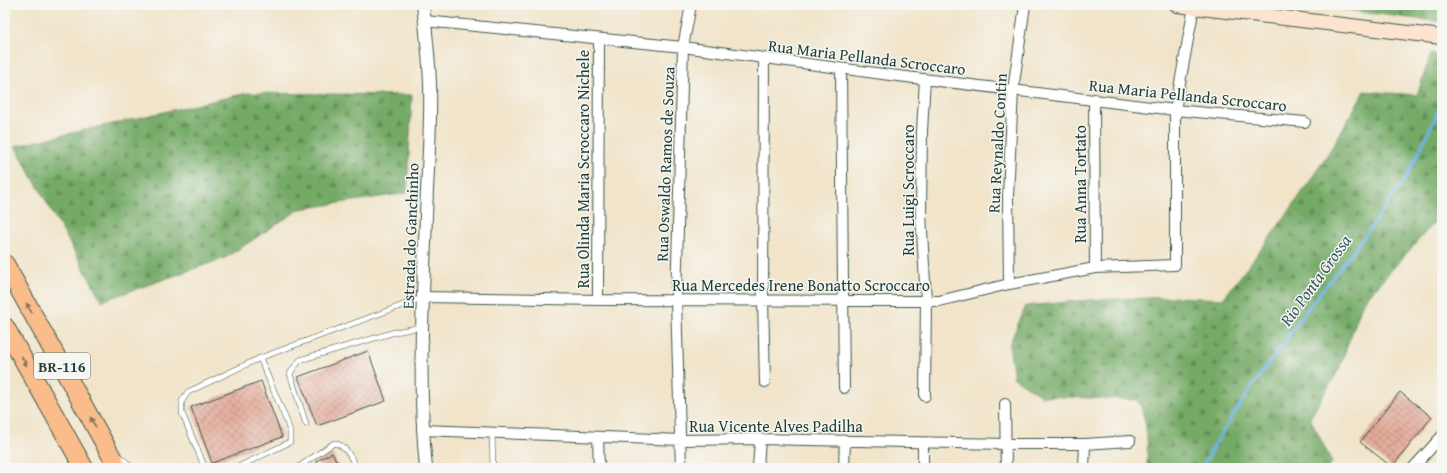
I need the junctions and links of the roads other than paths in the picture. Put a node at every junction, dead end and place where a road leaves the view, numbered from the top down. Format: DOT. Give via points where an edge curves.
graph roads {
  1 [pos="423,5"];
  2 [pos="690,5"];
  3 [pos="1026,5"];
  4 [pos="1177,5"];
  5 [pos="1194,7"];
  6 [pos="425,21"];
  7 [pos="1442,37"];
  8 [pos="599,39"];
  9 [pos="683,47"];
  10 [pos="764,58"];
  11 [pos="840,69"];
  12 [pos="925,80"];
  13 [pos="1013,90"];
  14 [pos="1094,99"];
  15 [pos="1175,110"];
  16 [pos="1304,122"];
  17 [pos="5,264"];
  18 [pos="1095,268"];
  19 [pos="1009,284"];
  20 [pos="423,297"];
  21 [pos="598,300"];
  22 [pos="676,300"];
  23 [pos="763,300"];
  24 [pos="842,300"];
  25 [pos="926,300"];
  26 [pos="5,327"];
  27 [pos="423,327"];
  28 [pos="260,358"];
  29 [pos="765,382"];
  30 [pos="844,388"];
  31 [pos="925,396"];
  32 [pos="1005,404"];
  33 [pos="306,424"];
  34 [pos="422,430"];
  35 [pos="492,433"];
  36 [pos="1442,436"];
  37 [pos="598,437"];
  38 [pos="760,439"];
  39 [pos="681,440"];
  40 [pos="845,440"];
  41 [pos="1130,441"];
  42 [pos="923,443"];
  43 [pos="1006,444"];
  44 [pos="1085,444"];
  45 [pos="107,446"];
  46 [pos="84,468"];
  47 [pos="118,468"];
  48 [pos="133,468"];
  49 [pos="206,468"];
  50 [pos="236,468"];
  51 [pos="297,468"];
  52 [pos="357,468"];
  53 [pos="426,468"];
  54 [pos="493,468"];
  55 [pos="599,468"];
  56 [pos="681,468"];
  57 [pos="758,468"];
  58 [pos="844,468"];
  59 [pos="923,468"];
  60 [pos="1006,468"];
  61 [pos="1084,468"];
  62 [pos="1413,468"];
  1 -- 6 [label="street, Estrada do Ganchinho"];
  2 -- 9 [label="street, Rua Oswaldo Ramos de Souza"];
  3 -- 13 [label="street, Rua Reynaldo Contin"];
  4 -- 5 [label="main road"];
  5 -- 7 [label="main road"];
  5 -- 15 [label="street"];
  6 -- 8 [label="street, Rua Maria Pellanda Scroccaro"];
  6 -- 20 [label="street, Estrada do Ganchinho" via="430,108"];
  8 -- 9 [label="street, Rua Maria Pellanda Scroccaro"];
  8 -- 21 [label="street, Rua Olinda Maria Scroccaro Nichele"];
  9 -- 10 [label="street, Rua Maria Pellanda Scroccaro"];
  9 -- 22 [label="street, Rua Oswaldo Ramos de Souza"];
  10 -- 11 [label="street, Rua Maria Pellanda Scroccaro"];
  10 -- 23 [label="street"];
  11 -- 12 [label="street, Rua Maria Pellanda Scroccaro"];
  11 -- 24 [label="street"];
  12 -- 13 [label="street, Rua Maria Pellanda Scroccaro"];
  12 -- 25 [label="street, Rua Luigi Scroccaro" via="921,214"];
  13 -- 14 [label="street, Rua Maria Pellanda Scroccaro"];
  13 -- 19 [label="street, Rua Reynaldo Contin" via="1008,196"];
  14 -- 15 [label="street, Rua Maria Pellanda Scroccaro"];
  14 -- 18 [label="street, Rua Anna Tortato"];
  15 -- 16 [label="street, Rua Maria Pellanda Scroccaro"];
  15 -- 18 [label="street, Rua Mercedes Irene Bonatto Scroccaro" via="1174,265"];
  45 -- 17 [label="highway, BR-116, one-way"];
  18 -- 19 [label="street, Rua Mercedes Irene Bonatto Scroccaro"];
  19 -- 25 [label="street, Rua Mercedes Irene Bonatto Scroccaro" via="939,300"];
  20 -- 21 [label="street, Rua Mercedes Irene Bonatto Scroccaro"];
  20 -- 27 [label="street, Estrada do Ganchinho"];
  20 -- 28 [label="lane"];
  21 -- 22 [label="street, Rua Mercedes Irene Bonatto Scroccaro"];
  22 -- 23 [label="street, Rua Mercedes Irene Bonatto Scroccaro"];
  22 -- 39 [label="street, Rua Oswaldo Ramos de Souza"];
  23 -- 24 [label="street, Rua Mercedes Irene Bonatto Scroccaro"];
  23 -- 29 [label="street"];
  24 -- 25 [label="street, Rua Mercedes Irene Bonatto Scroccaro"];
  24 -- 30 [label="street"];
  25 -- 31 [label="street, Rua Luigi Scroccaro"];
  26 -- 46 [label="highway, BR-116, one-way"];
  27 -- 33 [label="lane" via="395,332 300,360 290,374"];
  27 -- 34 [label="street, Estrada do Ganchinho"];
  28 -- 49 [label="lane" via="188,392 182,401 182,413"];
  28 -- 50 [label="lane" via="287,422 290,442"];
  32 -- 43 [label="street"];
  34 -- 35 [label="street, Rua Vicente Alves Padilha"];
  34 -- 53 [label="street, Estrada do Ganchinho"];
  35 -- 37 [label="street, Rua Vicente Alves Padilha"];
  35 -- 54 [label="lane"];
  36 -- 62 [label="street"];
  37 -- 39 [label="street, Rua Vicente Alves Padilha"];
  37 -- 55 [label="street"];
  38 -- 39 [label="street, Rua Vicente Alves Padilha"];
  38 -- 40 [label="street, Rua Vicente Alves Padilha"];
  38 -- 57 [label="street"];
  39 -- 56 [label="street, Rua Oswaldo Ramos de Souza"];
  40 -- 42 [label="street, Rua Vicente Alves Padilha"];
  40 -- 58 [label="street"];
  41 -- 44 [label="street, Rua Vicente Alves Padilha"];
  42 -- 43 [label="street, Rua Vicente Alves Padilha"];
  42 -- 59 [label="street"];
  43 -- 44 [label="street, Rua Vicente Alves Padilha"];
  43 -- 60 [label="street"];
  44 -- 61 [label="street"];
  45 -- 47 [label="highway, BR-116"];
  45 -- 48 [label="lane"];
  51 -- 52 [label="lane" via="334,443 345,449"];
}
